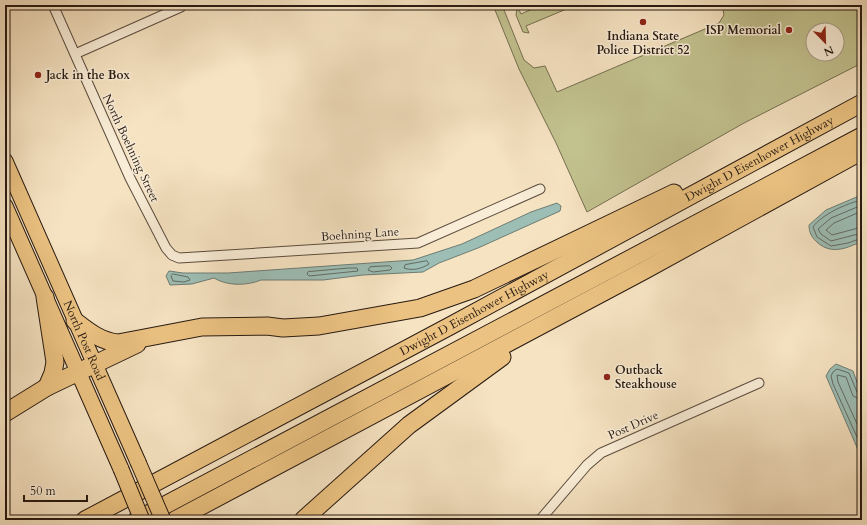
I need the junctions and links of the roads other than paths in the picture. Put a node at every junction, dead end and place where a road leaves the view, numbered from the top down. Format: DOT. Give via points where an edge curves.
graph roads {
  1 [pos="53,5"];
  2 [pos="181,7"];
  3 [pos="75,54"];
  4 [pos="862,98"];
  5 [pos="862,103"];
  6 [pos="862,136"];
  7 [pos="862,151"];
  8 [pos="5,161"];
  9 [pos="540,189"];
  10 [pos="5,206"];
  11 [pos="172,255"];
  12 [pos="645,270"];
  13 [pos="45,297"];
  14 [pos="75,321"];
  15 [pos="158,335"];
  16 [pos="95,365"];
  17 [pos="79,374"];
  18 [pos="759,383"];
  19 [pos="47,387"];
  20 [pos="5,413"];
  21 [pos="84,520"];
  22 [pos="137,520"];
  23 [pos="142,520"];
  24 [pos="163,520"];
  25 [pos="175,520"];
  26 [pos="303,520"];
  27 [pos="540,520"];
  1 -- 3 [label="street, North Boehning Street"];
  2 -- 3 [label="street"];
  3 -- 11 [label="street, North Boehning Street" via="130,178"];
  4 -- 15 [label="highway" via="610,224 449,299 420,308 319,326 218,326"];
  5 -- 21 [label="highway, Dwight D Eisenhower Highway"];
  6 -- 22 [label="highway"];
  7 -- 12 [label="highway"];
  8 -- 14 [label="main road, North Post Road"];
  9 -- 11 [label="street, Boehning Lane" via="418,243 187,259"];
  10 -- 13 [label="main road, North Post Road"];
  12 -- 25 [label="highway"];
  12 -- 26 [label="highway" via="507,353 444,398 376,453"];
  13 -- 17 [label="main road, North Post Road"];
  13 -- 19 [label="highway" via="55,362"];
  14 -- 15 [label="highway" via="92,334 110,342"];
  14 -- 16 [label="main road, North Post Road"];
  15 -- 16 [label="highway"];
  16 -- 17 [label="highway"];
  16 -- 24 [label="main road, North Post Road, bridge"];
  17 -- 19 [label="highway"];
  17 -- 23 [label="main road, North Post Road, bridge"];
  18 -- 27 [label="street, Post Drive" via="601,453 587,465"];
  19 -- 20 [label="highway"];
}
